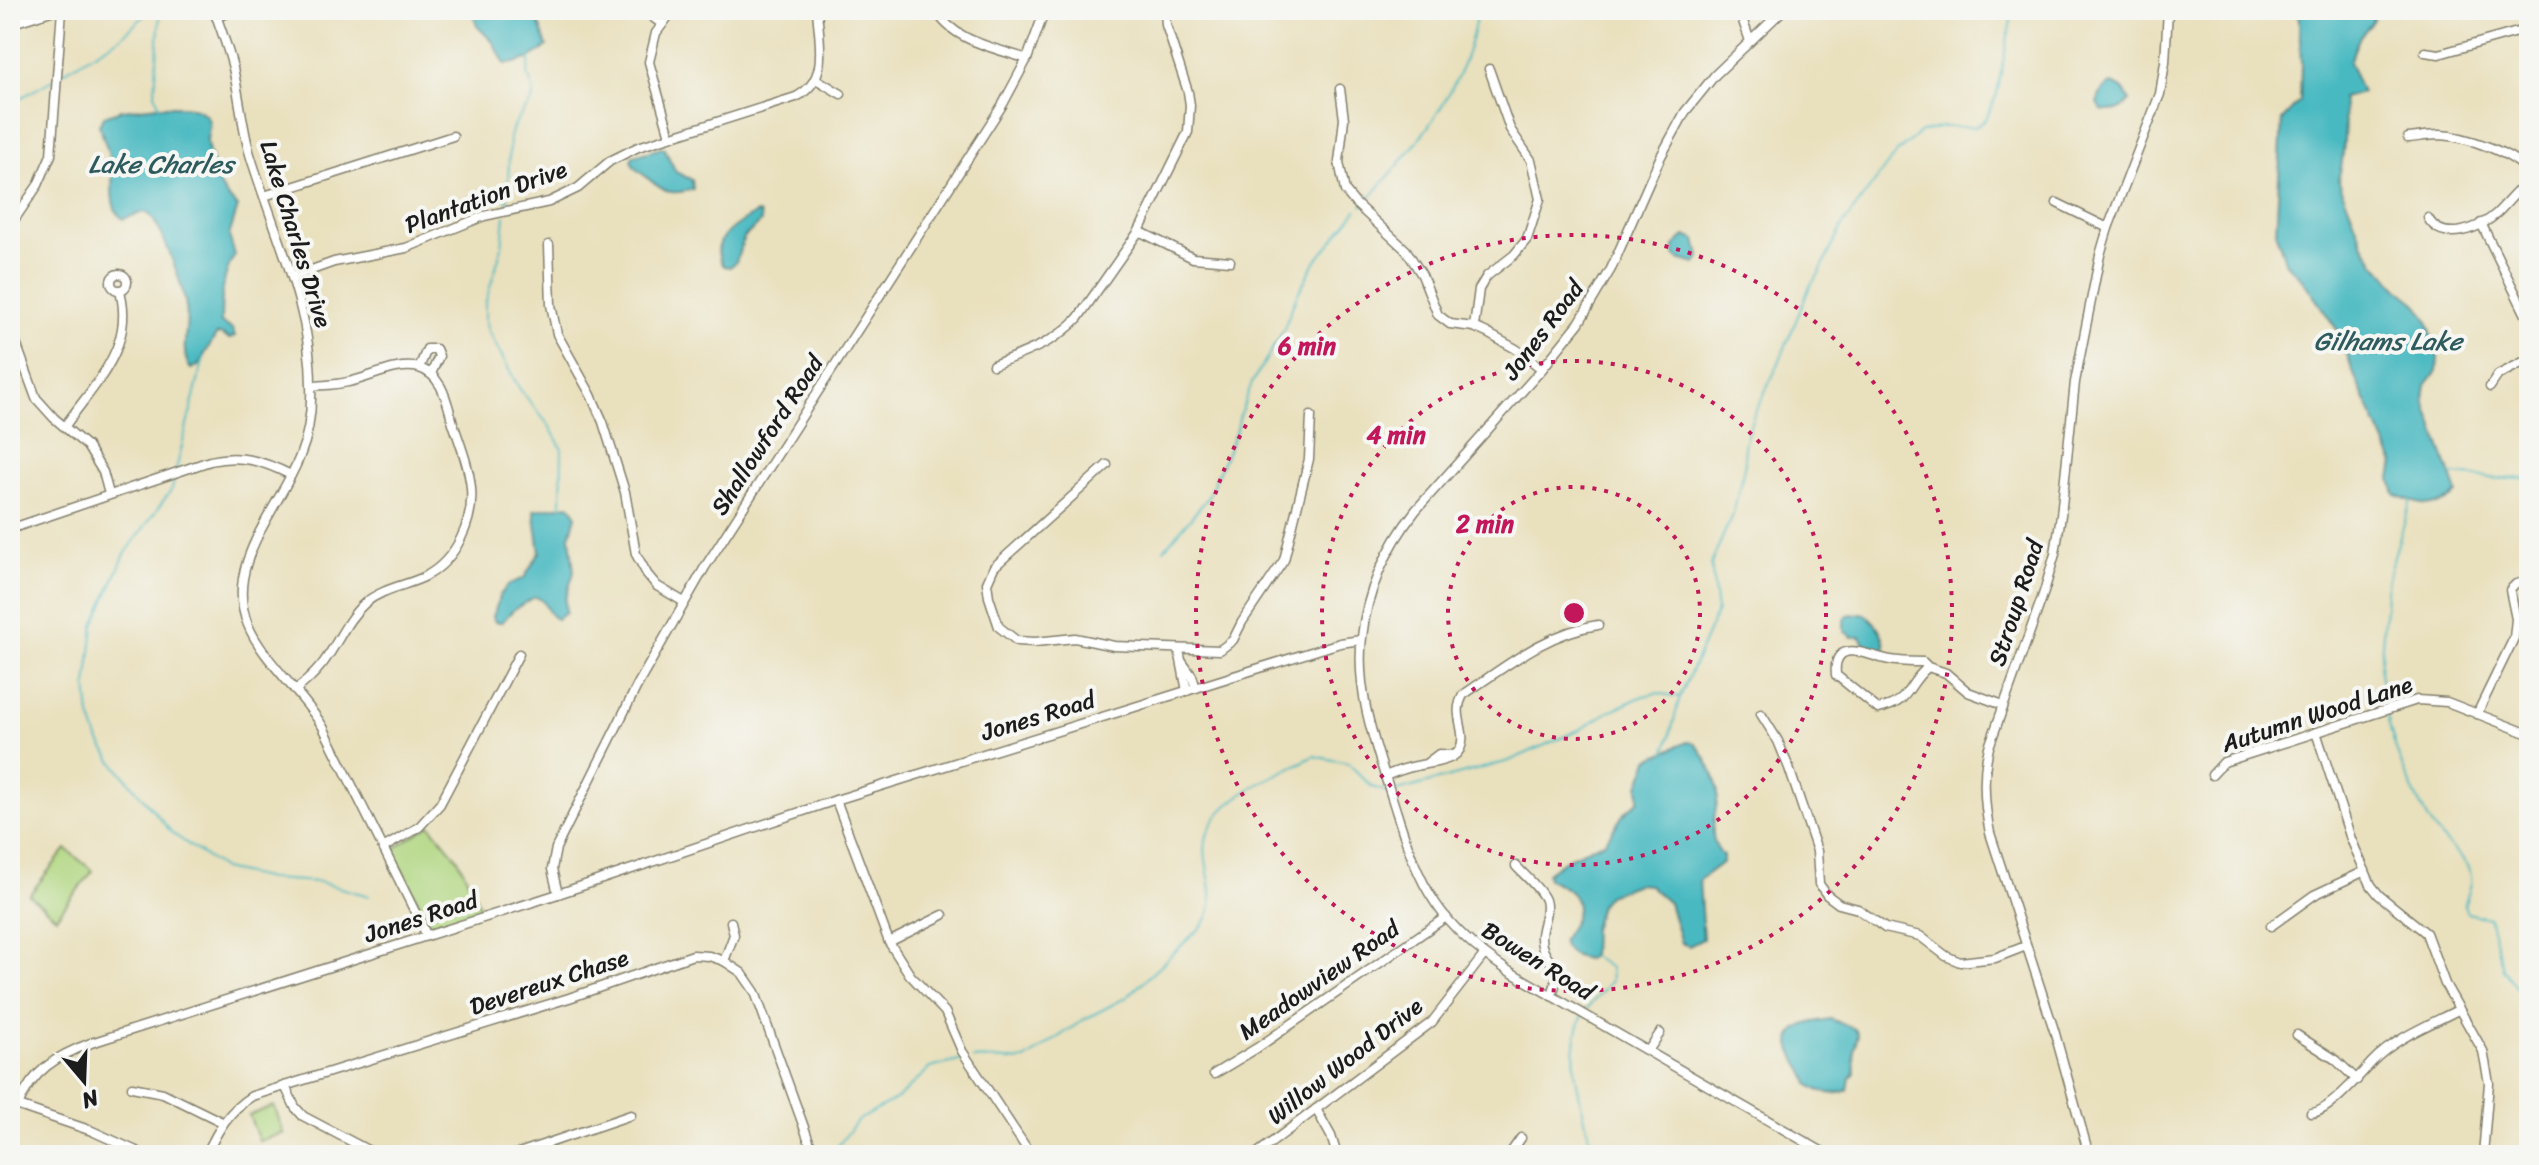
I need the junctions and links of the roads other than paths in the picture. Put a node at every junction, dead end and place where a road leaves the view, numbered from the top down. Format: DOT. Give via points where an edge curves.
graph roads {
  1 [pos="54,10"];
  2 [pos="62,10"];
  3 [pos="237,10"];
  4 [pos="643,10"];
  5 [pos="673,10"];
  6 [pos="817,10"];
  7 [pos="936,10"];
  8 [pos="1045,10"];
  9 [pos="1165,10"];
  10 [pos="1739,10"];
  11 [pos="1783,10"];
  12 [pos="2168,10"];
  13 [pos="2522,10"];
  14 [pos="215,14"];
  15 [pos="10,24"];
  16 [pos="662,24"];
  17 [pos="2528,30"];
  18 [pos="1750,41"];
  19 [pos="2425,52"];
  20 [pos="1027,59"];
  21 [pos="1489,69"];
  22 [pos="816,79"];
  23 [pos="1340,89"];
  24 [pos="842,91"];
  25 [pos="453,136"];
  26 [pos="670,136"];
  27 [pos="2408,138"];
  28 [pos="2529,173"];
  29 [pos="2529,182"];
  30 [pos="264,196"];
  31 [pos="2057,203"];
  32 [pos="2428,218"];
  33 [pos="2481,223"];
  34 [pos="10,226"];
  35 [pos="2108,228"];
  36 [pos="1139,231"];
  37 [pos="549,245"];
  38 [pos="1230,261"];
  39 [pos="292,277"];
  40 [pos="120,291"];
  41 [pos="2529,321"];
  42 [pos="10,327"];
  43 [pos="1474,327"];
  44 [pos="2529,359"];
  45 [pos="993,365"];
  46 [pos="419,368"];
  47 [pos="1542,369"];
  48 [pos="431,374"];
  49 [pos="312,386"];
  50 [pos="2490,387"];
  51 [pos="1311,416"];
  52 [pos="65,426"];
  53 [pos="1107,465"];
  54 [pos="291,475"];
  55 [pos="109,494"];
  56 [pos="10,529"];
  57 [pos="2529,581"];
  58 [pos="684,602"];
  59 [pos="1598,625"];
  60 [pos="1361,640"];
  61 [pos="1179,650"];
  62 [pos="519,654"];
  63 [pos="1909,662"];
  64 [pos="1928,667"];
  65 [pos="1917,676"];
  66 [pos="297,689"];
  67 [pos="1191,690"];
  68 [pos="2003,705"];
  69 [pos="1761,714"];
  70 [pos="2477,714"];
  71 [pos="2316,732"];
  72 [pos="2529,734"];
  73 [pos="2212,775"];
  74 [pos="1385,776"];
  75 [pos="836,800"];
  76 [pos="383,848"];
  77 [pos="1516,866"];
  78 [pos="2365,871"];
  79 [pos="558,894"];
  80 [pos="943,915"];
  81 [pos="1446,917"];
  82 [pos="731,922"];
  83 [pos="2271,926"];
  84 [pos="427,936"];
  85 [pos="889,942"];
  86 [pos="2026,946"];
  87 [pos="1484,955"];
  88 [pos="724,961"];
  89 [pos="1551,996"];
  90 [pos="2458,1010"];
  91 [pos="1660,1033"];
  92 [pos="2297,1035"];
  93 [pos="1648,1051"];
  94 [pos="1214,1074"];
  95 [pos="2357,1080"];
  96 [pos="285,1086"];
  97 [pos="132,1087"];
  98 [pos="14,1105"];
  99 [pos="1316,1109"];
  100 [pos="2311,1113"];
  101 [pos="631,1115"];
  102 [pos="222,1122"];
  103 [pos="1521,1138"];
  104 [pos="145,1155"];
  105 [pos="206,1155"];
  106 [pos="377,1155"];
  107 [pos="513,1155"];
  108 [pos="814,1155"];
  109 [pos="1031,1155"];
  110 [pos="1255,1155"];
  111 [pos="1337,1155"];
  112 [pos="1509,1155"];
  113 [pos="1828,1155"];
  114 [pos="2089,1155"];
  115 [pos="2483,1155"];
  1 -- 15 [label="street"];
  2 -- 34 [label="street" via="51,155"];
  3 -- 14 [label="street"];
  4 -- 16 [label="street"];
  5 -- 16 [label="street"];
  6 -- 22 [label="street" via="821,61"];
  7 -- 20 [label="street" via="958,34"];
  8 -- 20 [label="street, Shallowford Road"];
  9 -- 36 [label="street" via="1188,92 1190,120"];
  10 -- 18 [label="street"];
  11 -- 18 [label="street, Jones Road"];
  12 -- 35 [label="street, Stroup Road" via="2160,94"];
  13 -- 17 [label="street"];
  14 -- 30 [label="street, Lake Charles Drive"];
  16 -- 26 [label="street" via="649,62"];
  17 -- 19 [label="street" via="2439,54"];
  18 -- 47 [label="street, Jones Road" via="1684,113 1611,269 1579,323"];
  20 -- 58 [label="street, Shallowford Road"];
  21 -- 43 [label="street" via="1510,129 1531,160 1540,199 1527,239 1479,289"];
  22 -- 24 [label="street"];
  22 -- 26 [label="street, Plantation Drive" via="796,97"];
  23 -- 43 [label="street" via="1344,119 1339,162 1345,191 1406,250 1438,315 1450,324"];
  25 -- 30 [label="street"];
  26 -- 39 [label="street, Plantation Drive" via="624,153 578,188 549,202 484,216 406,248 334,262"];
  27 -- 28 [label="street" via="2457,137 2507,154"];
  29 -- 33 [label="street"];
  30 -- 39 [label="street, Lake Charles Drive"];
  31 -- 35 [label="street"];
  32 -- 33 [label="street" via="2435,229 2448,233"];
  33 -- 41 [label="street"];
  35 -- 68 [label="street, Stroup Road" via="2075,382 2055,554"];
  36 -- 38 [label="street" via="1193,258"];
  36 -- 45 [label="street" via="1068,329"];
  37 -- 58 [label="street" via="557,334 603,422 625,492 638,560 657,586"];
  39 -- 49 [label="street, Lake Charles Drive" via="307,330"];
  40 -- 52 [label="street" via="125,319 120,346"];
  42 -- 52 [label="street" via="36,398"];
  43 -- 47 [label="street"];
  44 -- 50 [label="street" via="2498,375"];
  46 -- 48 [label="street"];
  46 -- 48 [label="street" via="427,349 436,349 439,356"];
  46 -- 49 [label="street"];
  47 -- 60 [label="street, Jones Road" via="1398,534 1373,585"];
  48 -- 66 [label="street" via="443,390 469,477 470,508 459,540 435,571 385,590 363,605 323,664"];
  49 -- 54 [label="street, Lake Charles Drive" via="307,432"];
  51 -- 61 [label="street" via="1309,459 1280,568 1226,648"];
  52 -- 55 [label="street" via="93,454"];
  53 -- 61 [label="street" via="994,567 988,590 996,621 1008,636 1026,643 1075,638"];
  54 -- 55 [label="street" via="257,460 227,457"];
  54 -- 66 [label="street, Lake Charles Drive" via="248,557 241,594 254,637"];
  55 -- 56 [label="street"];
  57 -- 70 [label="street" via="2510,590 2516,629"];
  58 -- 79 [label="street, Shallowford Road" via="556,848 552,869"];
  59 -- 74 [label="street" via="1573,629 1531,649 1463,695 1457,715 1463,739 1454,755 1439,754 1426,764"];
  60 -- 67 [label="street, Jones Road"];
  60 -- 74 [label="street, Bowen Road" via="1363,695"];
  61 -- 67 [label="street" via="1182,679"];
  62 -- 76 [label="street" via="440,804 419,827"];
  63 -- 64 [label="street"];
  63 -- 65 [label="street"];
  63 -- 65 [label="street" via="1849,651 1840,656 1836,675 1878,709 1903,699"];
  64 -- 65 [label="street"];
  64 -- 68 [label="street" via="1946,673 1968,692"];
  66 -- 76 [label="street, Lake Charles Drive" via="323,727"];
  67 -- 75 [label="street, Jones Road"];
  68 -- 86 [label="street, Stroup Road" via="1986,761 1985,804"];
  69 -- 86 [label="street" via="1789,768 1817,851 1819,884 1827,895 1885,928 1920,936 1960,962 1995,958"];
  70 -- 71 [label="street, Autumn Wood Lane" via="2447,702 2417,700"];
  70 -- 72 [label="street, Autumn Wood Lane"];
  71 -- 73 [label="street, Autumn Wood Lane" via="2224,762"];
  71 -- 78 [label="street"];
  74 -- 81 [label="street, Bowen Road" via="1415,866"];
  75 -- 79 [label="street, Jones Road"];
  75 -- 85 [label="street"];
  76 -- 84 [label="street, Lake Charles Drive"];
  77 -- 89 [label="street" via="1546,903 1543,951 1558,979"];
  78 -- 83 [label="street" via="2314,895"];
  78 -- 90 [label="street" via="2379,895 2426,933"];
  79 -- 84 [label="street, Jones Road"];
  80 -- 85 [label="street"];
  81 -- 87 [label="street, Bowen Road"];
  81 -- 94 [label="street, Meadowview Road"];
  82 -- 88 [label="street" via="734,935"];
  84 -- 98 [label="street, Jones Road" via="75,1049 43,1067"];
  85 -- 109 [label="street" via="910,975 945,1012 962,1051"];
  86 -- 114 [label="street, Stroup Road"];
  87 -- 89 [label="street, Bowen Road"];
  87 -- 99 [label="street, Willow Wood Drive" via="1432,1022"];
  88 -- 96 [label="street, Devereux Chase" via="693,955"];
  88 -- 108 [label="street" via="742,973 755,992"];
  89 -- 93 [label="street, Bowen Road"];
  90 -- 95 [label="street" via="2390,1047"];
  90 -- 115 [label="street" via="2488,1067"];
  91 -- 93 [label="street"];
  92 -- 95 [label="street"];
  93 -- 113 [label="street, Bowen Road"];
  95 -- 100 [label="street" via="2320,1112"];
  96 -- 102 [label="street, Devereux Chase" via="252,1096"];
  96 -- 106 [label="street" via="295,1107 313,1124"];
  97 -- 102 [label="street" via="163,1093"];
  98 -- 104 [label="street"];
  99 -- 110 [label="street, Willow Wood Drive"];
  99 -- 111 [label="street"];
  101 -- 107 [label="street"];
  102 -- 105 [label="street, Devereux Chase"];
  103 -- 112 [label="street"];
}
